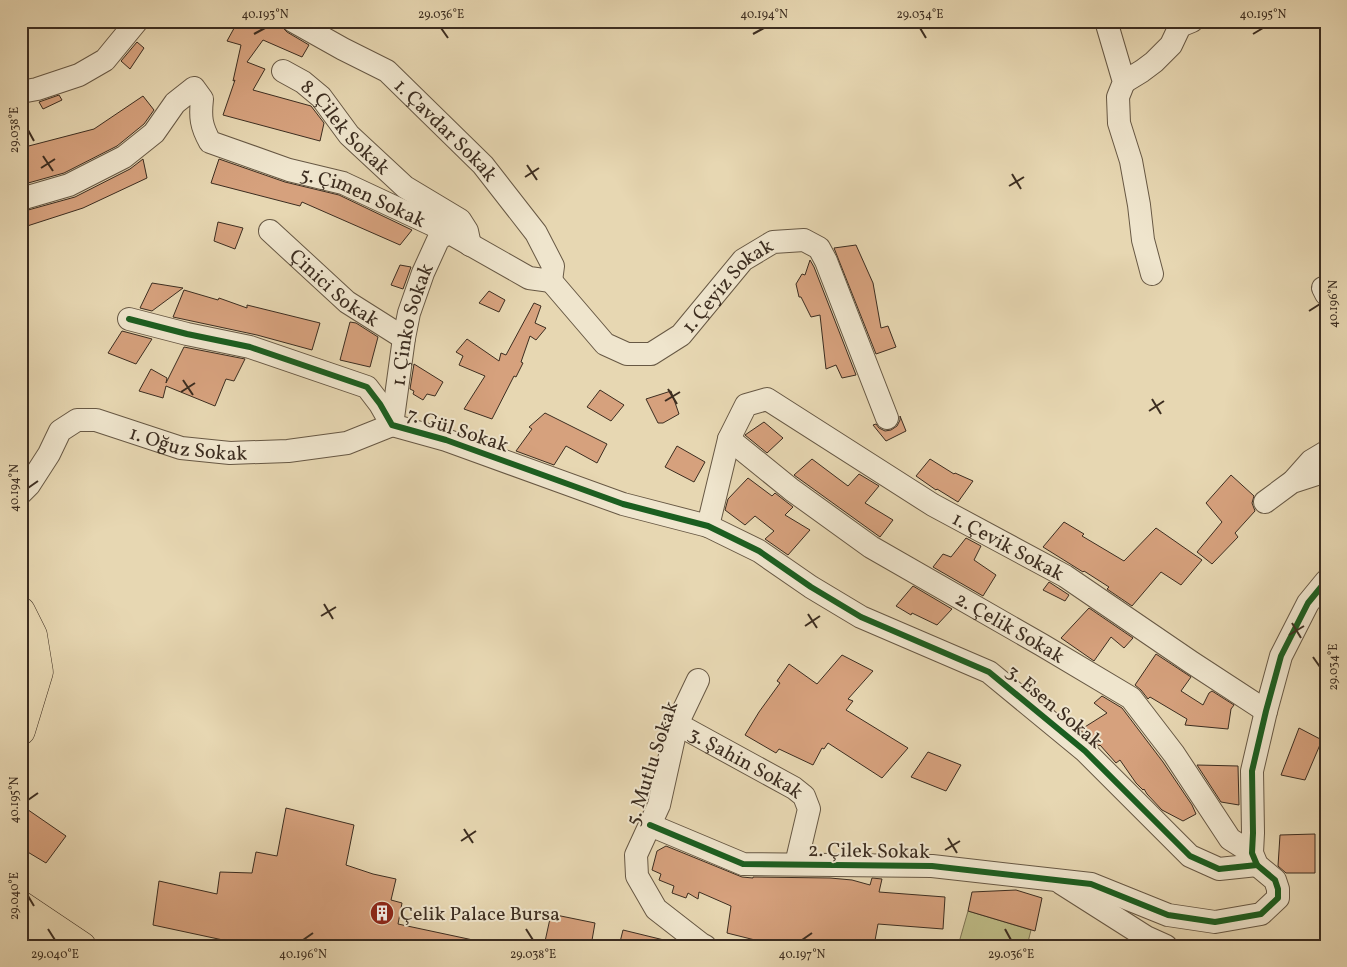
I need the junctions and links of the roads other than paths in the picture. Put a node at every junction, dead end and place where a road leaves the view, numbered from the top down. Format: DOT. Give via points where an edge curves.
graph roads {
  1 [pos="137,21"];
  2 [pos="293,21"];
  3 [pos="1106,21"];
  4 [pos="1183,23"];
  5 [pos="283,71"];
  6 [pos="1124,82"];
  7 [pos="21,92"];
  8 [pos="21,199"];
  9 [pos="270,231"];
  10 [pos="448,232"];
  11 [pos="470,245"];
  12 [pos="1152,274"];
  13 [pos="551,281"];
  14 [pos="128,319"];
  15 [pos="404,338"];
  16 [pos="887,418"];
  17 [pos="392,425"];
  18 [pos="729,439"];
  19 [pos="1326,452"];
  20 [pos="1326,472"];
  21 [pos="1292,482"];
  22 [pos="21,492"];
  23 [pos="1265,502"];
  24 [pos="708,526"];
  25 [pos="1326,581"];
  26 [pos="21,611"];
  27 [pos="698,680"];
  28 [pos="1266,712"];
  29 [pos="677,724"];
  30 [pos="21,731"];
  31 [pos="650,825"];
  32 [pos="1254,859"];
  33 [pos="796,864"];
  34 [pos="1056,879"];
  35 [pos="21,906"];
  36 [pos="21,930"];
  37 [pos="47,946"];
  38 [pos="82,946"];
  39 [pos="705,946"];
  40 [pos="1166,946"];
  1 -- 7 [label="street" via="105,60 79,75"];
  2 -- 13 [label="street, 1. Çavdar Sokak" via="387,71 484,165 536,233 554,266"];
  3 -- 6 [label="street"];
  4 -- 6 [label="street" via="1172,44 1160,56"];
  5 -- 11 [label="street, 8. Çilek Sokak" via="321,97 349,135 405,187 460,220"];
  6 -- 12 [label="street" via="1118,97 1119,123 1131,161"];
  8 -- 10 [label="street, 5. Çimen Sokak" via="69,185 124,157 154,133 175,103 194,88 202,99 203,129 210,142 289,170 343,183"];
  9 -- 15 [label="street, Çinici Sokak" via="348,302"];
  10 -- 11 [label="street, 5. Çimen Sokak"];
  10 -- 15 [label="street, 1. Çinko Sokak" via="438,240 423,273"];
  11 -- 13 [label="street, 5. Çimen Sokak" via="529,278"];
  13 -- 16 [label="street, 1. Çeyiz Sokak" via="606,344 627,354 651,354 681,335 743,260 773,242 804,240 819,248 826,261"];
  14 -- 17 [label="street, 7. Gül Sokak" via="250,347 367,387"];
  15 -- 17 [label="street, 1. Çinko Sokak"];
  17 -- 22 [label="street, 1. Oğuz Sokak" via="346,443 230,454 182,448 96,420 77,420 60,431 49,454"];
  17 -- 24 [label="street, 7. Gül Sokak" via="446,440 623,504"];
  18 -- 24 [label="street"];
  18 -- 28 [label="street, 1. Çevik Sokak" via="746,404 767,399 933,505 1065,576"];
  18 -- 32 [label="street, 2. Çelik Sokak" via="871,547 1131,698 1174,754 1230,840"];
  19 -- 21 [label="street" via="1312,461"];
  20 -- 21 [label="street"];
  21 -- 23 [label="street"];
  24 -- 32 [label="street, 3. Esen Sokak" via="759,551 861,617 989,672 1085,751 1190,856 1220,869"];
  25 -- 28 [label="street" via="1308,603 1281,656"];
  26 -- 30 [label="main road" via="33,635 39,672"];
  27 -- 29 [label="street, 5. Mutlu Sokak"];
  28 -- 32 [label="street" via="1252,771"];
  29 -- 31 [label="street, 5. Mutlu Sokak" via="659,805"];
  29 -- 33 [label="street, 3. Şahin Sokak" via="804,796 809,809"];
  31 -- 33 [label="street, 2. Çilek Sokak" via="744,864"];
  31 -- 39 [label="street, 5. Mutlu Sokak" via="636,855 637,876 656,909"];
  32 -- 34 [label="street, 2. Çilek Sokak" via="1275,880 1278,898 1261,914 1215,922 1168,915 1091,884"];
  33 -- 34 [label="street, 2. Çilek Sokak" via="932,866"];
  34 -- 40 [label="street" via="1146,937"];
  35 -- 38 [label="main road"];
  36 -- 37 [label="main road"];
}
